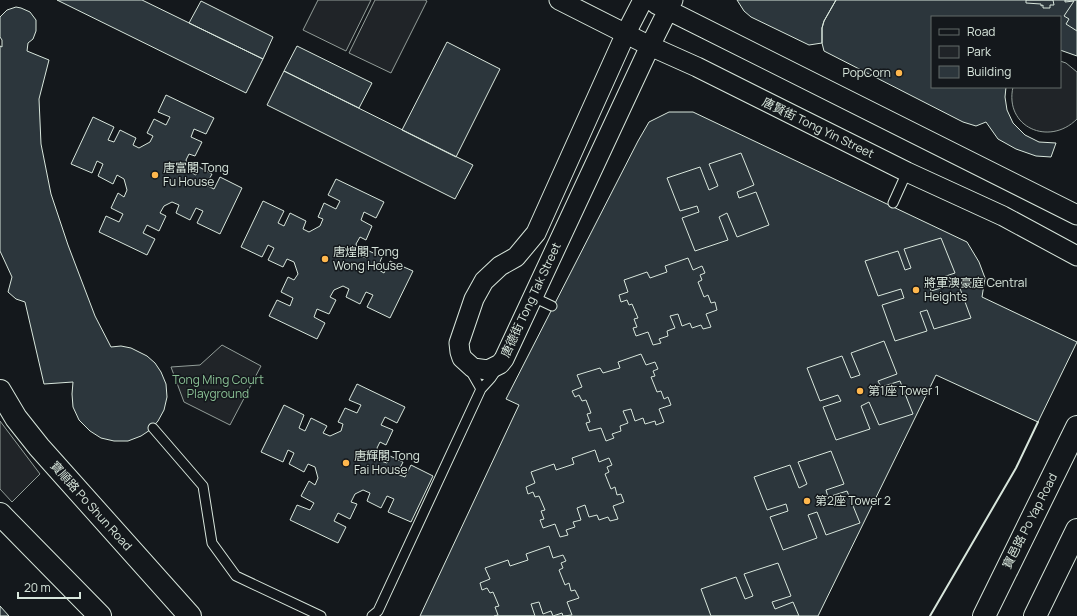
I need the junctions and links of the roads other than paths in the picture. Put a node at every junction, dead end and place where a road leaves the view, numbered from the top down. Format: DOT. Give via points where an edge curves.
graph roads {
  1 [pos="559,0"];
  2 [pos="643,0"];
  3 [pos="647,0"];
  4 [pos="671,5"];
  5 [pos="626,33"];
  6 [pos="650,46"];
  7 [pos="907,172"];
  8 [pos="893,203"];
  9 [pos="1077,215"];
  10 [pos="1077,256"];
  11 [pos="533,297"];
  12 [pos="552,306"];
  13 [pos="504,359"];
  14 [pos="467,364"];
  15 [pos="481,389"];
  16 [pos="0,391"];
  17 [pos="1077,427"];
  18 [pos="153,428"];
  19 [pos="0,514"];
  20 [pos="1077,530"];
  21 [pos="100,616"];
  22 [pos="190,616"];
  23 [pos="321,616"];
  24 [pos="372,616"];
  25 [pos="984,616"];
  26 [pos="1035,616"];
  1 -- 5 [label="street, 唐賢街 Tong Yin Street"];
  2 -- 5 [label="street, 唐德街 Tong Tak Street"];
  3 -- 4 [label="street"];
  4 -- 6 [label="street, 唐德街 Tong Tak Street"];
  4 -- 9 [label="street"];
  5 -- 6 [label="street, 唐賢街 Tong Yin Street"];
  5 -- 14 [label="street, 唐德街 Tong Tak Street" via="536,233 516,257 500,266 484,281 474,299 459,343 462,358"];
  6 -- 7 [label="street, 唐賢街 Tong Yin Street"];
  6 -- 11 [label="street, 唐德街 Tong Tak Street"];
  7 -- 8 [label="lane"];
  7 -- 10 [label="street, 唐賢街 Tong Yin Street" via="1003,216"];
  11 -- 12 [label="lane"];
  11 -- 13 [label="street, 唐德街 Tong Tak Street"];
  13 -- 14 [label="street, 唐德街 Tong Tak Street" via="488,370 473,368"];
  13 -- 15 [label="lane"];
  14 -- 15 [label="lane"];
  15 -- 24 [label="lane" via="378,611"];
  16 -- 22 [label="main road, 寶順路 Po Shun Road" via="16,418 39,447"];
  17 -- 25 [label="main road, 寶邑路 Po Yap Road"];
  18 -- 23 [label="lane" via="203,486 212,542 236,576"];
  19 -- 21 [label="main road"];
  20 -- 26 [label="main road"];
}
